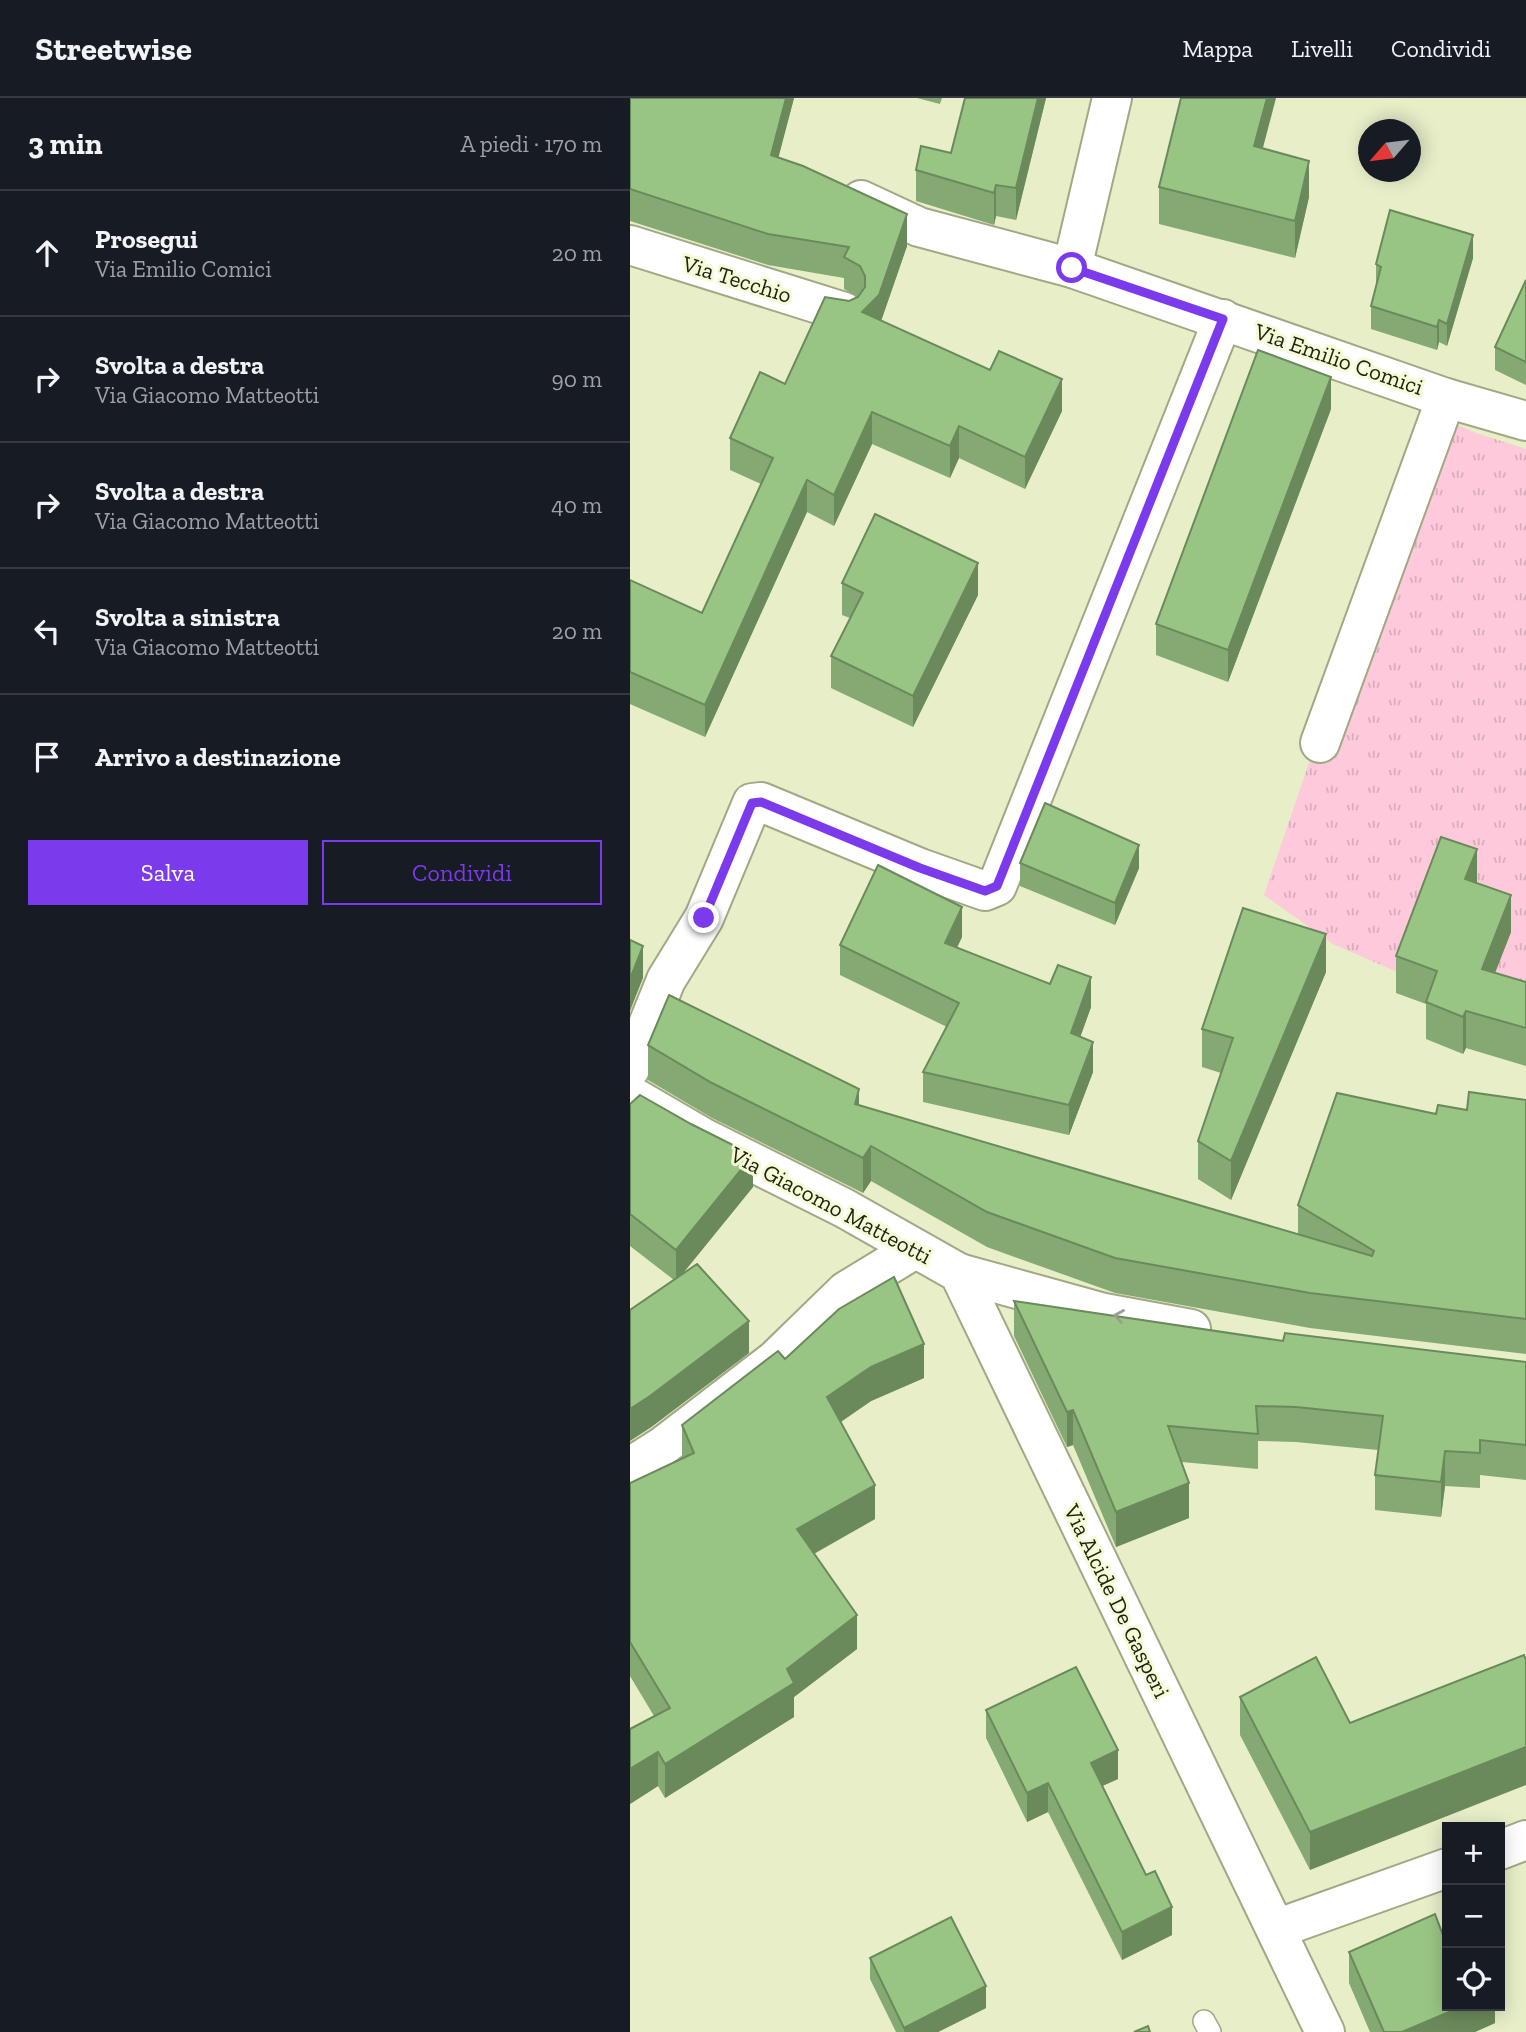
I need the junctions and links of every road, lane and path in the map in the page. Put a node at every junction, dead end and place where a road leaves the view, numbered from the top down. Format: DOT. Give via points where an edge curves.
graph roads {
  1 [pos="1112,98"];
  2 [pos="825,184"];
  3 [pos="630,245"];
  4 [pos="1072,268"];
  5 [pos="844,312"];
  6 [pos="1223,319"];
  7 [pos="1446,398"];
  8 [pos="1526,421"];
  9 [pos="1320,743"];
  10 [pos="630,1069"];
  11 [pos="630,1095"];
  12 [pos="915,1249"];
  13 [pos="959,1273"];
  14 [pos="1226,1335"];
  15 [pos="630,1467"];
  16 [pos="1526,1840"];
  17 [pos="1505,1848"];
  18 [pos="1442,1870"];
  19 [pos="1276,1929"];
  20 [pos="1325,2032"];
  1 -- 4 [label="street"];
  2 -- 4 [label="street, Via Emilio Comici" via="919,227"];
  3 -- 5 [label="street, Via Tecchio"];
  4 -- 6 [label="street, Via Emilio Comici"];
  6 -- 7 [label="street, Via Emilio Comici"];
  6 -- 10 [label="street" via="997,886 985,891 761,802 752,803 704,918 666,980"];
  7 -- 8 [label="street, Via Emilio Comici"];
  7 -- 9 [label="street, Via Emilio Comici"];
  11 -- 12 [label="street, Via Giacomo Matteotti"];
  12 -- 13 [label="street, Via Giacomo Matteotti"];
  12 -- 15 [label="street" via="846,1291 775,1360"];
  14 -- 13 [label="street, Via Giacomo Matteotti, one-way" via="1104,1313"];
  13 -- 19 [label="street, Via Alcide De Gasperi"];
  16 -- 17 [label="street"];
  18 -- 19 [label="street"];
  19 -- 20 [label="street, Via Alcide De Gasperi"];
}
